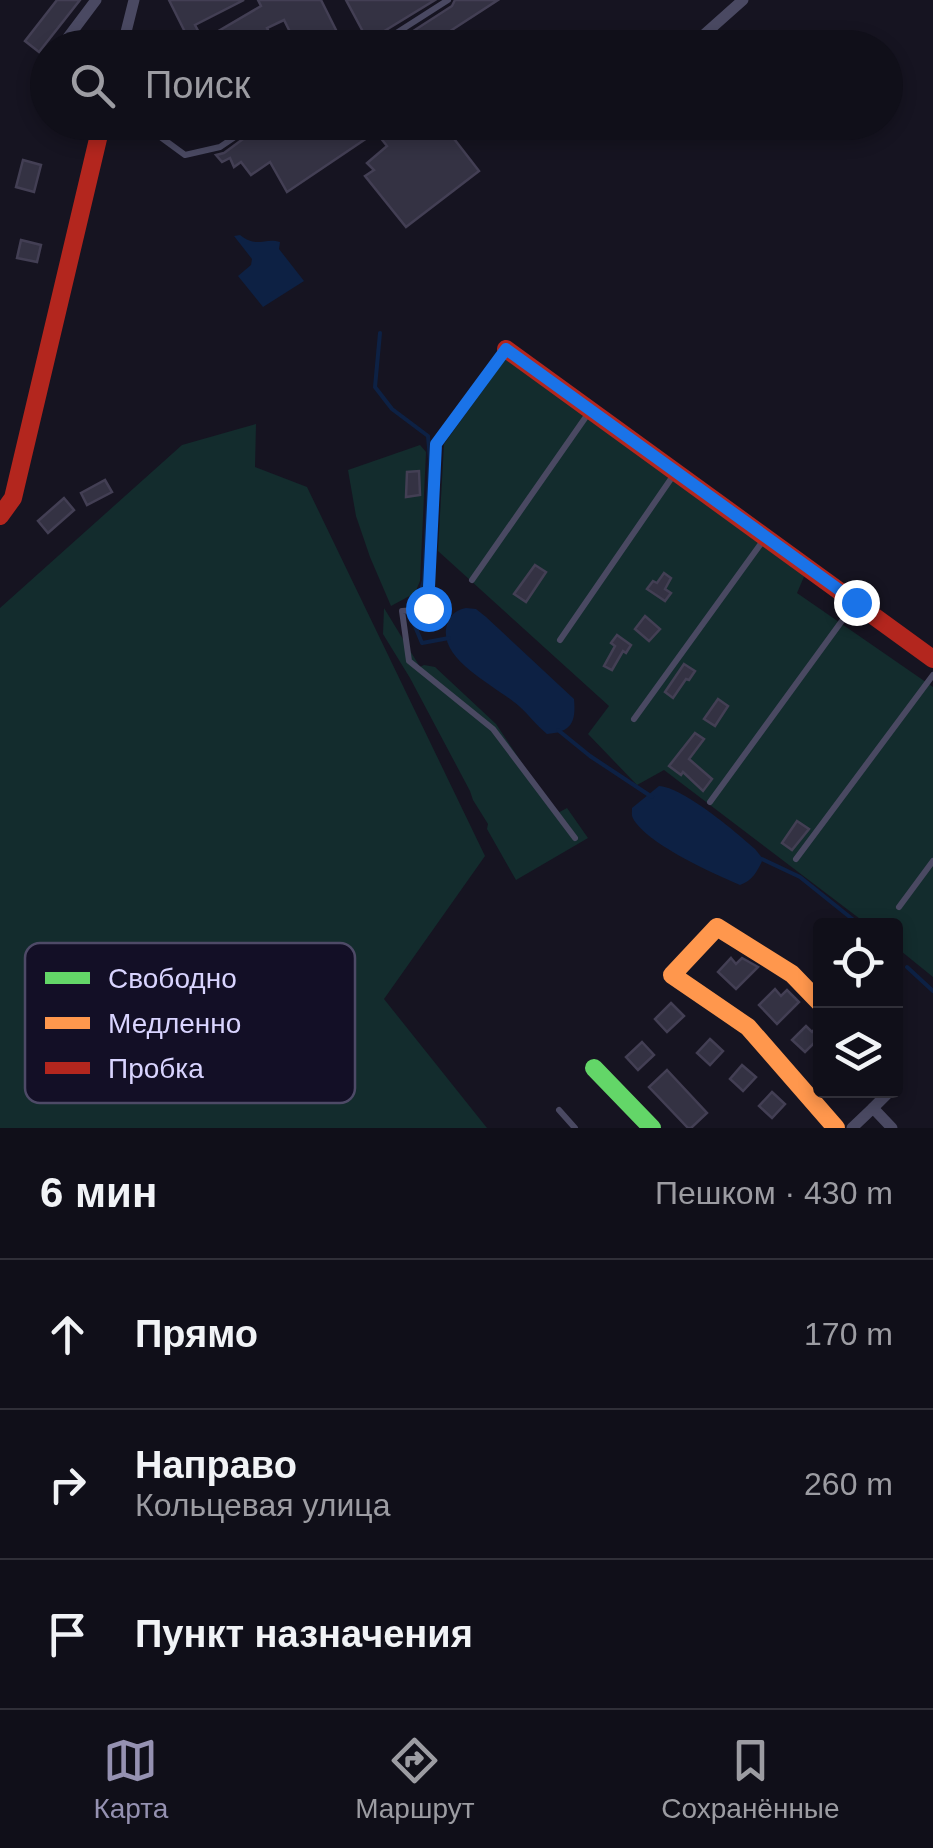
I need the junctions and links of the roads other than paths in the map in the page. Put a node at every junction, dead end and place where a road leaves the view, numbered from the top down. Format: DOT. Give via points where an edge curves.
graph roads {
  1 [pos="96,0"];
  2 [pos="134,0"];
  3 [pos="448,0"];
  4 [pos="742,0"];
  5 [pos="74,30"];
  6 [pos="126,30"];
  7 [pos="401,30"];
  8 [pos="709,30"];
  9 [pos="98,140"];
  10 [pos="165,140"];
  11 [pos="231,140"];
  12 [pos="506,349"];
  13 [pos="590,410"];
  14 [pos="675,472"];
  15 [pos="0,516"];
  16 [pos="766,536"];
  17 [pos="472,580"];
  18 [pos="856,602"];
  19 [pos="560,640"];
  20 [pos="933,658"];
  21 [pos="933,675"];
  22 [pos="634,719"];
  23 [pos="710,802"];
  24 [pos="575,838"];
  25 [pos="796,859"];
  26 [pos="933,861"];
  27 [pos="899,908"];
  28 [pos="813,996"];
  29 [pos="594,1068"];
  30 [pos="883,1098"];
  31 [pos="872,1108"];
  32 [pos="559,1110"];
  33 [pos="575,1128"];
  34 [pos="652,1128"];
  35 [pos="836,1128"];
  36 [pos="852,1128"];
  37 [pos="892,1128"];
  1 -- 5 [label="street"];
  2 -- 6 [label="street"];
  3 -- 7 [label="lane"];
  4 -- 8 [label="street"];
  9 -- 15 [label="street" via="12,498"];
  10 -- 11 [label="lane" via="185,155"];
  12 -- 13 [label="street"];
  12 -- 24 [label="lane" via="436,444 428,608 402,611 409,661 492,729"];
  13 -- 14 [label="street"];
  13 -- 17 [label="lane"];
  14 -- 16 [label="street"];
  14 -- 19 [label="lane"];
  16 -- 18 [label="street"];
  16 -- 22 [label="lane"];
  18 -- 20 [label="street"];
  18 -- 23 [label="lane"];
  21 -- 25 [label="lane"];
  26 -- 27 [label="lane"];
  28 -- 35 [label="street" via="792,974 716,927 672,975 748,1027"];
  29 -- 34 [label="street"];
  30 -- 31 [label="street"];
  31 -- 36 [label="street"];
  31 -- 37 [label="street"];
  32 -- 33 [label="lane"];
}
